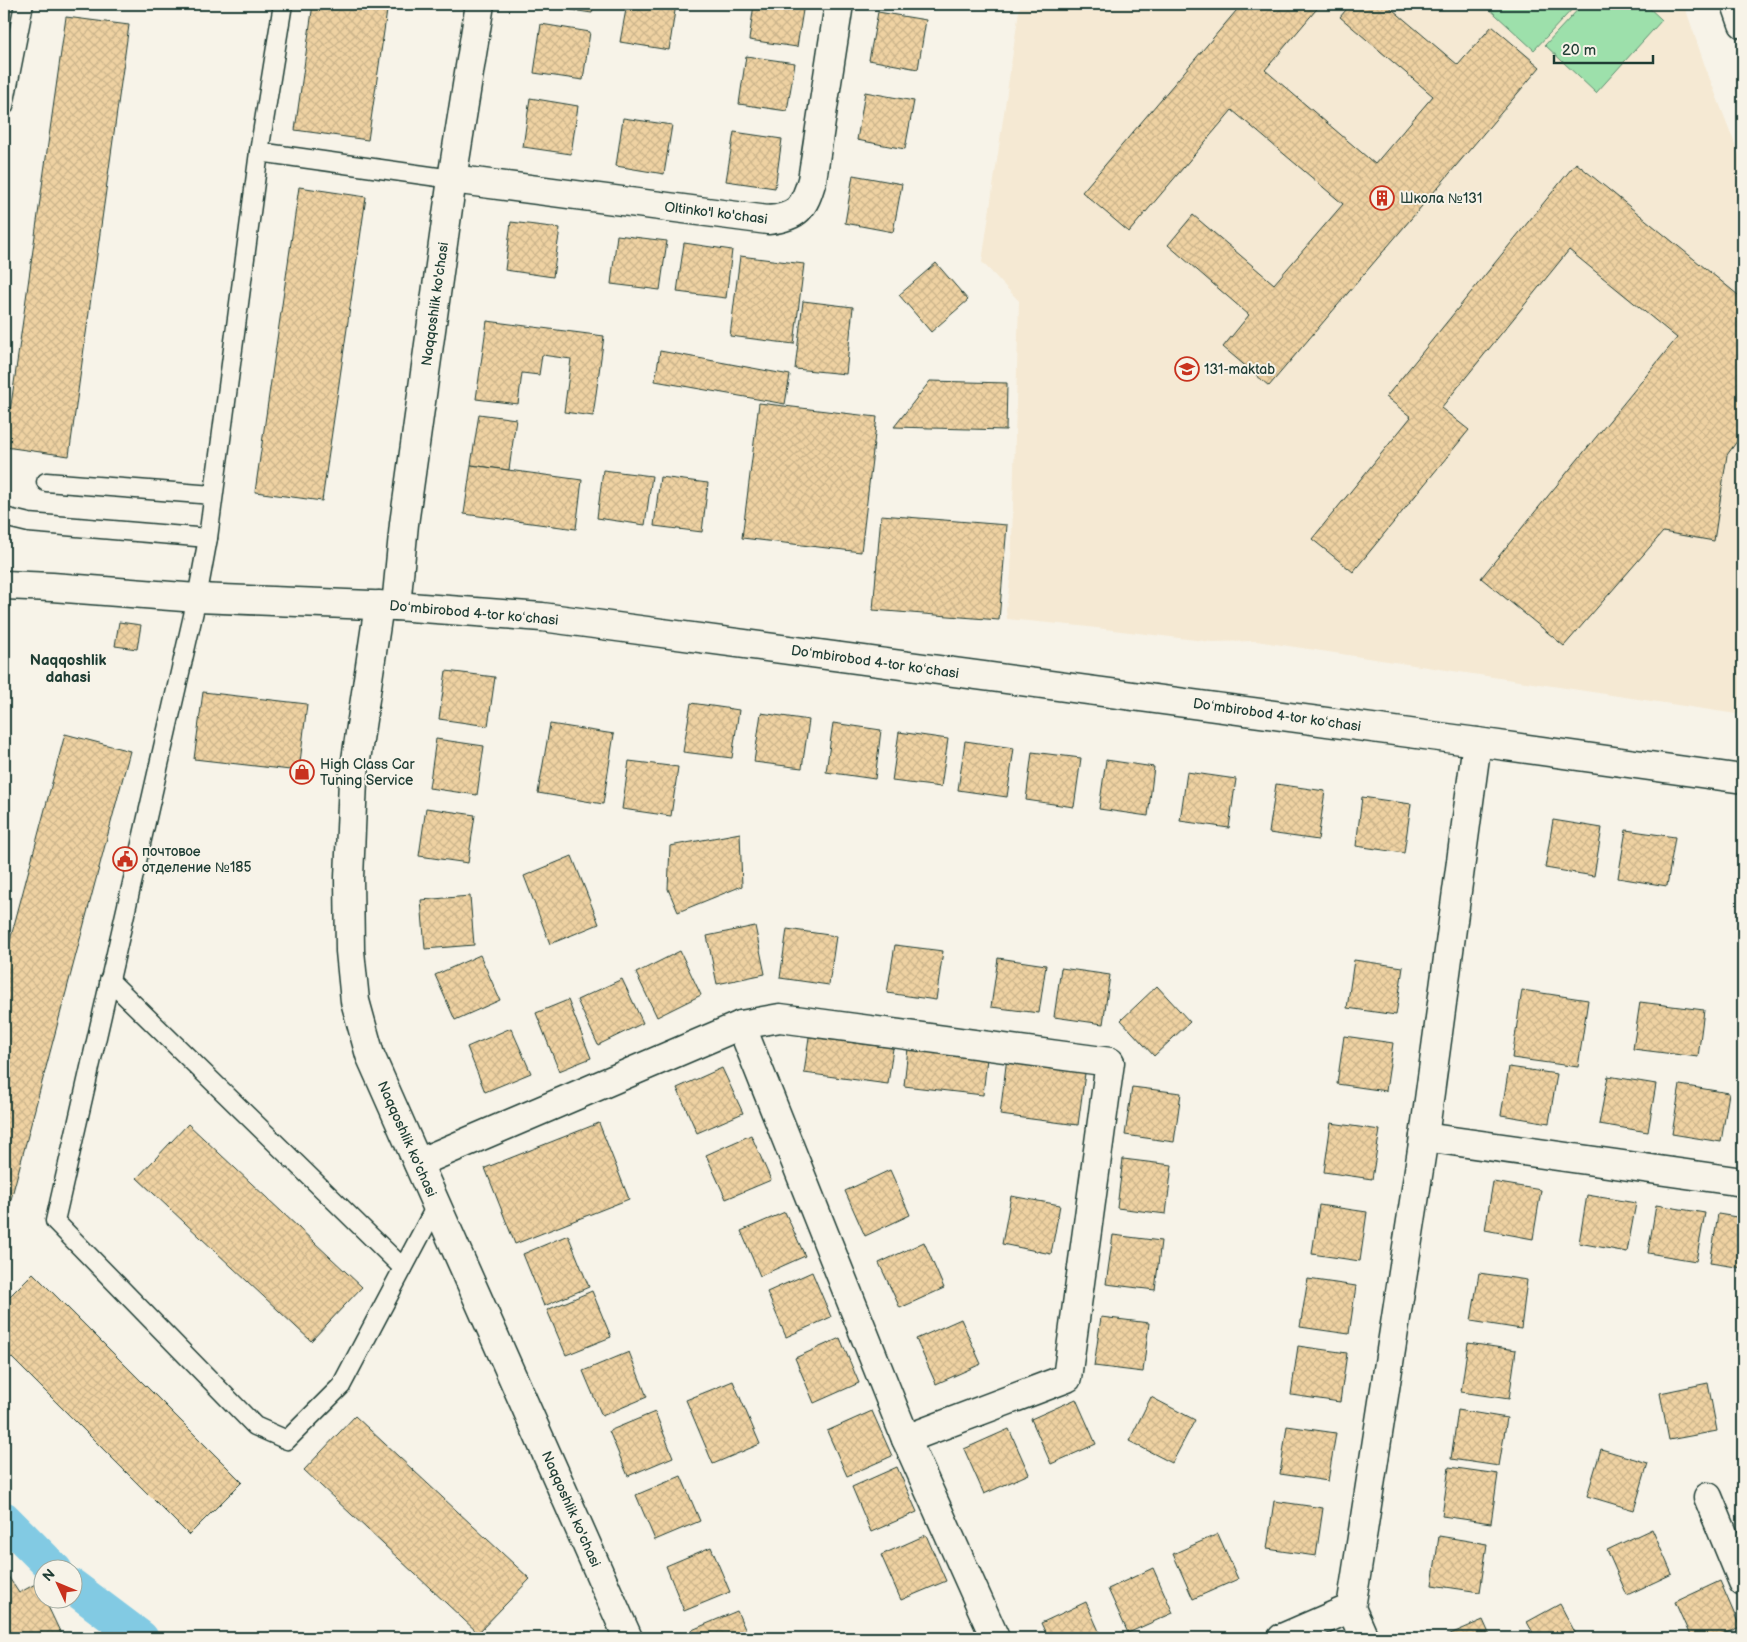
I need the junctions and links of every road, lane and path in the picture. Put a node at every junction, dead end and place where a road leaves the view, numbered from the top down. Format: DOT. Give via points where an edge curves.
graph roads {
  1 [pos="24,4"];
  2 [pos="283,4"];
  3 [pos="480,4"];
  4 [pos="839,4"];
  5 [pos="1736,4"];
  6 [pos="1743,24"];
  7 [pos="4,106"];
  8 [pos="259,152"];
  9 [pos="452,179"];
  10 [pos="46,482"];
  11 [pos="213,495"];
  12 [pos="4,516"];
  13 [pos="208,538"];
  14 [pos="4,585"];
  15 [pos="198,598"];
  16 [pos="387,606"];
  17 [pos="1477,742"];
  18 [pos="1743,779"];
  19 [pos="109,980"];
  20 [pos="741,1025"];
  21 [pos="1424,1137"];
  22 [pos="418,1164"];
  23 [pos="1743,1182"];
  24 [pos="436,1204"];
  25 [pos="403,1268"];
  26 [pos="906,1439"];
  27 [pos="1708,1497"];
  28 [pos="1743,1582"];
  29 [pos="1351,1608"];
  30 [pos="628,1638"];
  31 [pos="995,1638"];
  32 [pos="1282,1638"];
  33 [pos="1364,1638"];
  1 -- 7 [label="lane"];
  2 -- 8 [label="lane"];
  3 -- 9 [label="street, Naqqoshlik ko'chasi"];
  4 -- 9 [label="street, Oltinko'l ko'chasi" via="812,180 807,198 797,212 784,218 768,220"];
  5 -- 6 [label="street"];
  8 -- 9 [label="lane"];
  8 -- 11 [label="lane"];
  9 -- 16 [label="street, Naqqoshlik ko'chasi" via="404,524"];
  10 -- 11 [label="lane"];
  11 -- 13 [label="lane"];
  12 -- 13 [label="lane" via="29,523"];
  13 -- 15 [label="lane"];
  14 -- 15 [label="street, Doʻmbirobod 4-tor koʻchasi"];
  15 -- 16 [label="street, Doʻmbirobod 4-tor koʻchasi"];
  15 -- 19 [label="lane"];
  16 -- 17 [label="street, Doʻmbirobod 4-tor koʻchasi" via="542,617"];
  16 -- 22 [label="street, Naqqoshlik ko'chasi" via="353,780 348,878 350,951 354,1001 370,1055"];
  17 -- 18 [label="street, Doʻmbirobod 4-tor koʻchasi"];
  17 -- 21 [label="street"];
  19 -- 25 [label="lane"];
  19 -- 25 [label="lane" via="55,1221 254,1426 287,1440 341,1386"];
  20 -- 22 [label="street"];
  20 -- 26 [label="street"];
  20 -- 26 [label="street" via="780,1018 1110,1062 1067,1378"];
  21 -- 23 [label="street"];
  21 -- 29 [label="street"];
  22 -- 24 [label="street, Naqqoshlik ko'chasi"];
  24 -- 25 [label="lane"];
  24 -- 30 [label="street, Naqqoshlik ko'chasi"];
  26 -- 31 [label="street"];
  27 -- 28 [label="street"];
  29 -- 32 [label="street"];
  29 -- 33 [label="street"];
}
